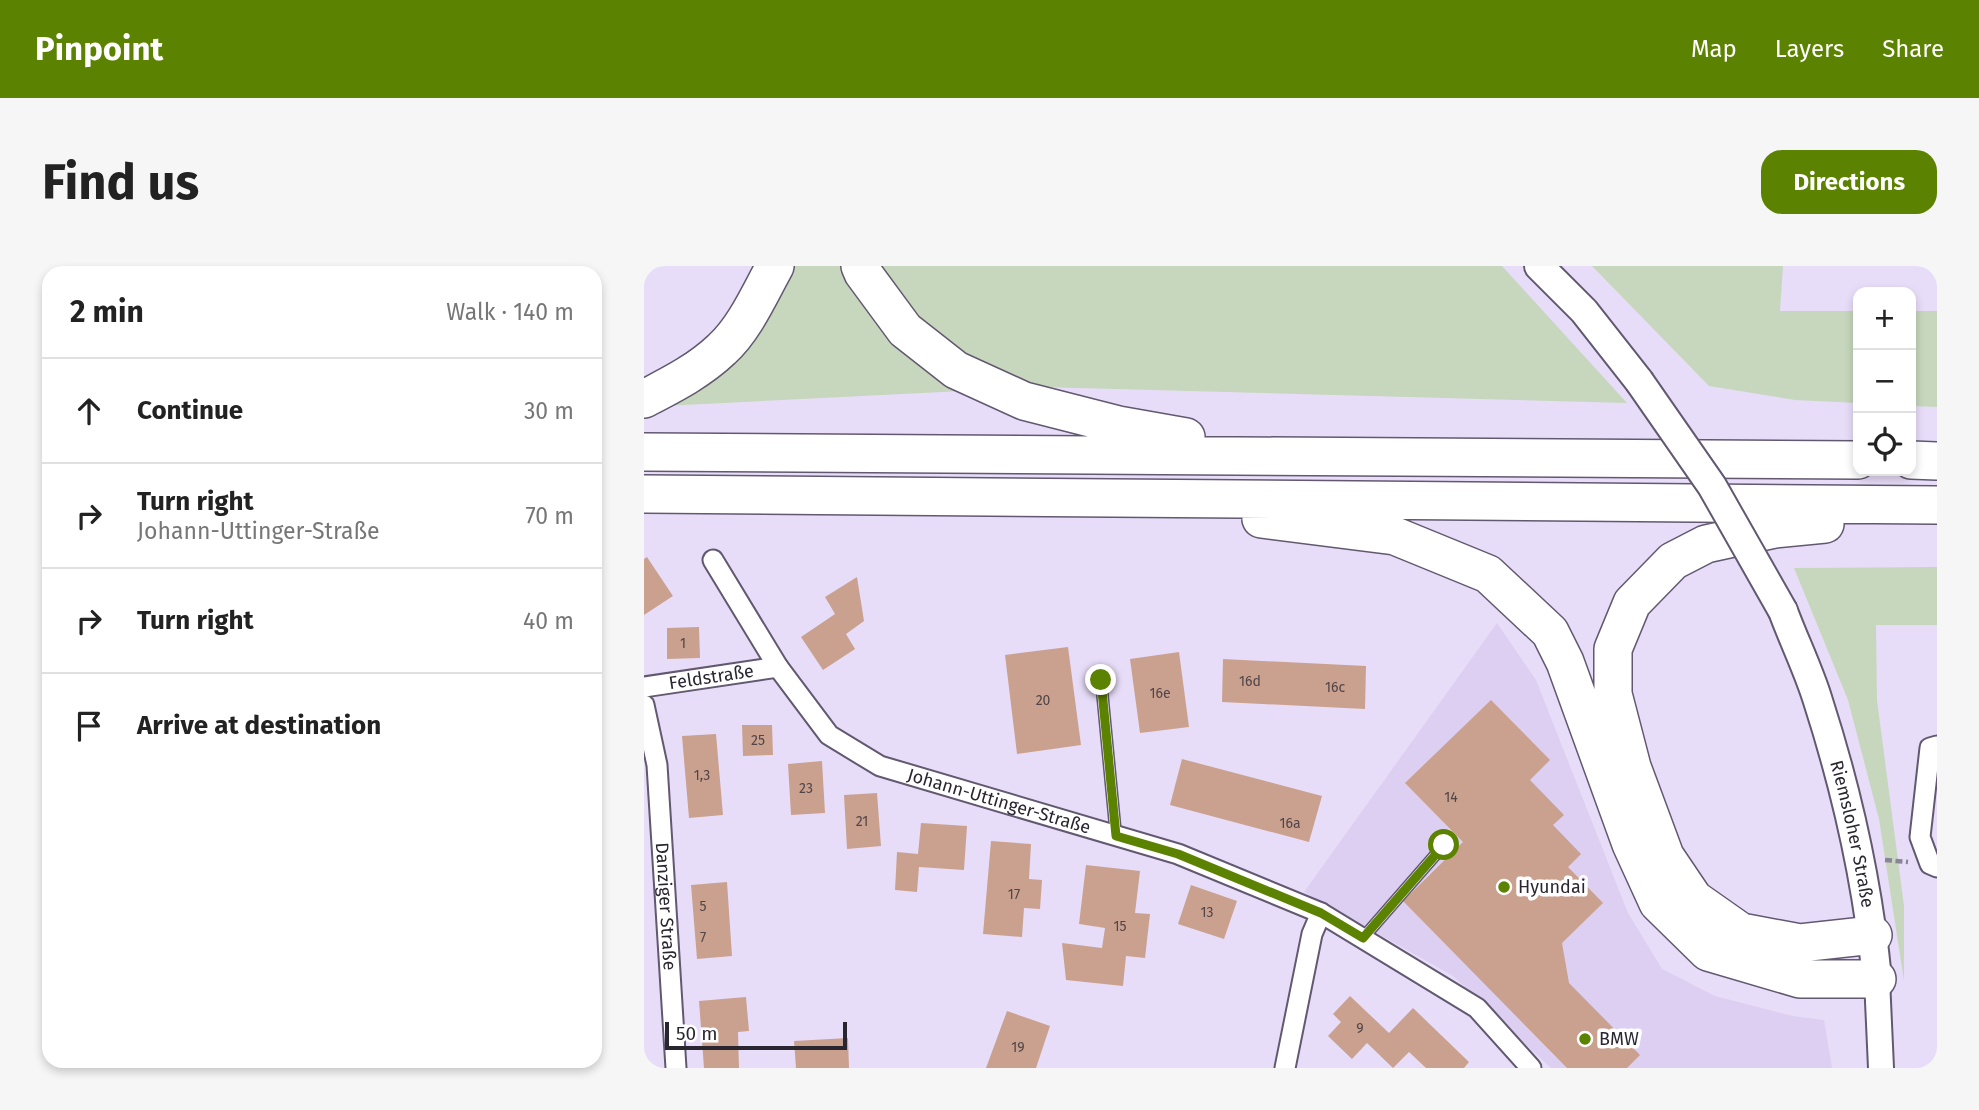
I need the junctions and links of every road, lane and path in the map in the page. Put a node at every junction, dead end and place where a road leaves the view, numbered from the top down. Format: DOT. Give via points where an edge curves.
graph roads {
  1 [pos="775,266"];
  2 [pos="860,266"];
  3 [pos="1539,266"];
  4 [pos="644,399"];
  5 [pos="644,452"];
  6 [pos="1283,454"];
  7 [pos="1853,460"];
  8 [pos="1916,460"];
  9 [pos="1937,461"];
  10 [pos="644,494"];
  11 [pos="1097,497"];
  12 [pos="1937,508"];
  13 [pos="713,560"];
  14 [pos="778,667"];
  15 [pos="1101,680"];
  16 [pos="644,687"];
  17 [pos="644,705"];
  18 [pos="1937,746"];
  19 [pos="1116,836"];
  20 [pos="1444,845"];
  21 [pos="1860,857"];
  22 [pos="1933,866"];
  23 [pos="1321,913"];
  24 [pos="1873,935"];
  25 [pos="1363,938"];
  26 [pos="1877,979"];
  27 [pos="676,1068"];
  28 [pos="1285,1068"];
  29 [pos="1531,1068"];
  30 [pos="1881,1068"];
  1 -- 4 [label="highway" via="724,348 691,374"];
  2 -- 6 [label="highway" via="905,330 956,370 990,386 1024,401 1118,425"];
  3 -- 21 [label="main road, Riemsloher Straße, bridge" via="1584,312 1639,381 1712,486 1783,611 1818,699"];
  5 -- 6 [label="highway"];
  6 -- 7 [label="highway"];
  8 -- 9 [label="highway"];
  10 -- 11 [label="highway"];
  11 -- 12 [label="highway"];
  11 -- 26 [label="highway" via="1395,536 1488,574 1550,632 1658,903 1707,951 1800,979"];
  12 -- 24 [label="highway" via="1775,529 1706,544 1673,561 1632,603 1614,649 1613,694 1632,767 1665,856 1694,899 1741,932 1800,943"];
  13 -- 14 [label="street, Johann-Uttinger-Straße"];
  14 -- 16 [label="street, Feldstraße"];
  14 -- 19 [label="street, Johann-Uttinger-Straße" via="829,734 880,766"];
  15 -- 19 [label="lane"];
  17 -- 27 [label="street, Danziger Straße" via="657,765"];
  18 -- 22 [label="street" via="1930,747 1920,837"];
  19 -- 23 [label="street, Johann-Uttinger-Straße" via="1178,854"];
  20 -- 25 [label="lane"];
  21 -- 22 [label="path"];
  21 -- 24 [label="main road, Riemsloher Straße"];
  23 -- 25 [label="street, Johann-Uttinger-Straße"];
  23 -- 28 [label="street" via="1312,934"];
  24 -- 26 [label="main road, Riemsloher Straße"];
  25 -- 29 [label="street, Johann-Uttinger-Straße" via="1477,1008"];
  26 -- 30 [label="street, Riemsloher Straße"];
}
